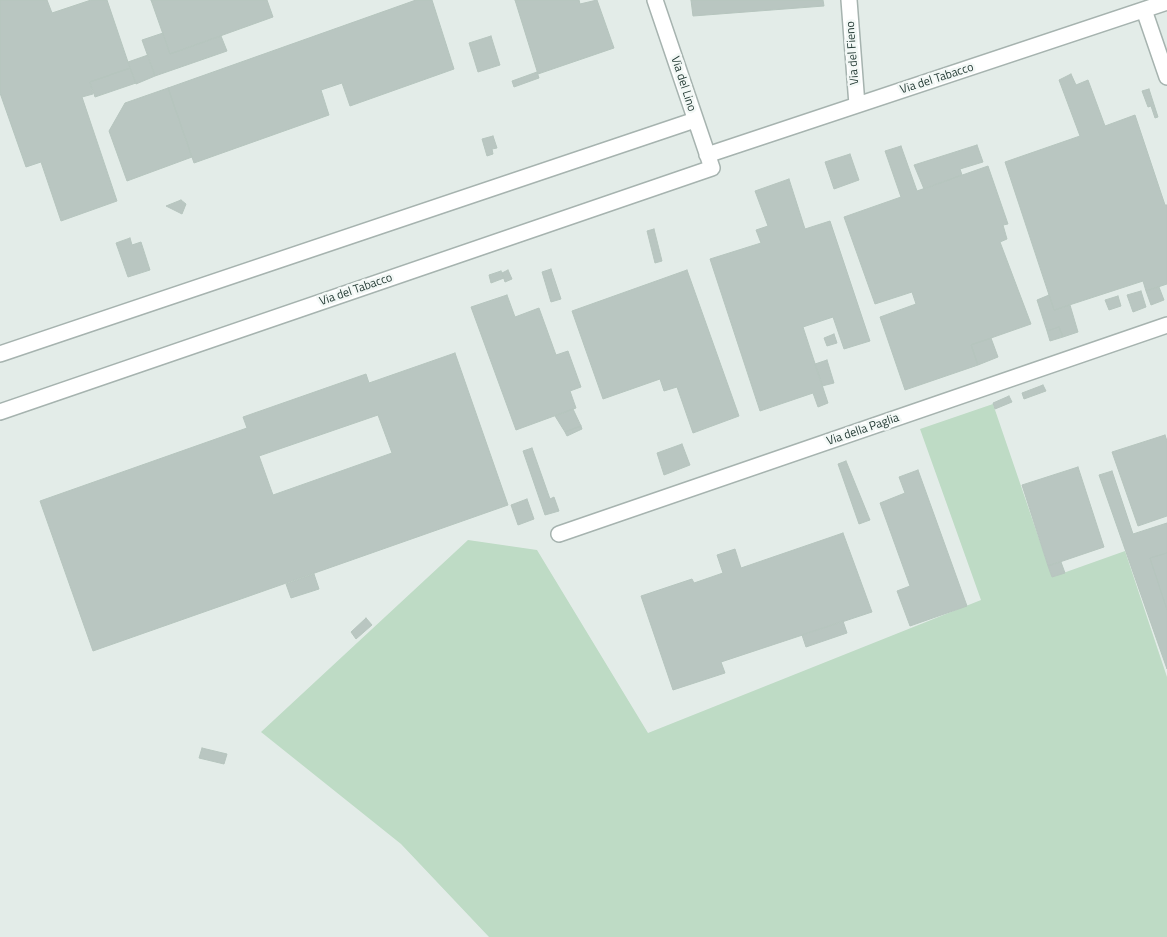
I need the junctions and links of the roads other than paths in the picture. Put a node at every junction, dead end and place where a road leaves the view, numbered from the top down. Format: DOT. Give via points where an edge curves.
graph roads {
  1 [pos="655,0"];
  2 [pos="849,0"];
  3 [pos="1167,2"];
  4 [pos="1144,10"];
  5 [pos="1167,77"];
  6 [pos="857,105"];
  7 [pos="695,120"];
  8 [pos="709,162"];
  9 [pos="1167,325"];
  10 [pos="0,354"];
  11 [pos="0,412"];
  12 [pos="559,534"];
  1 -- 7 [label="street, Via del Lino"];
  2 -- 6 [label="street, Via del Fieno"];
  3 -- 4 [label="street, Via del Tabacco"];
  4 -- 5 [label="street"];
  4 -- 6 [label="street, Via del Tabacco"];
  6 -- 8 [label="street, Via del Tabacco"];
  7 -- 8 [label="street, Via del Lino"];
  7 -- 10 [label="street"];
  8 -- 11 [label="street, Via del Tabacco"];
  9 -- 12 [label="street, Via della Paglia"];
}
